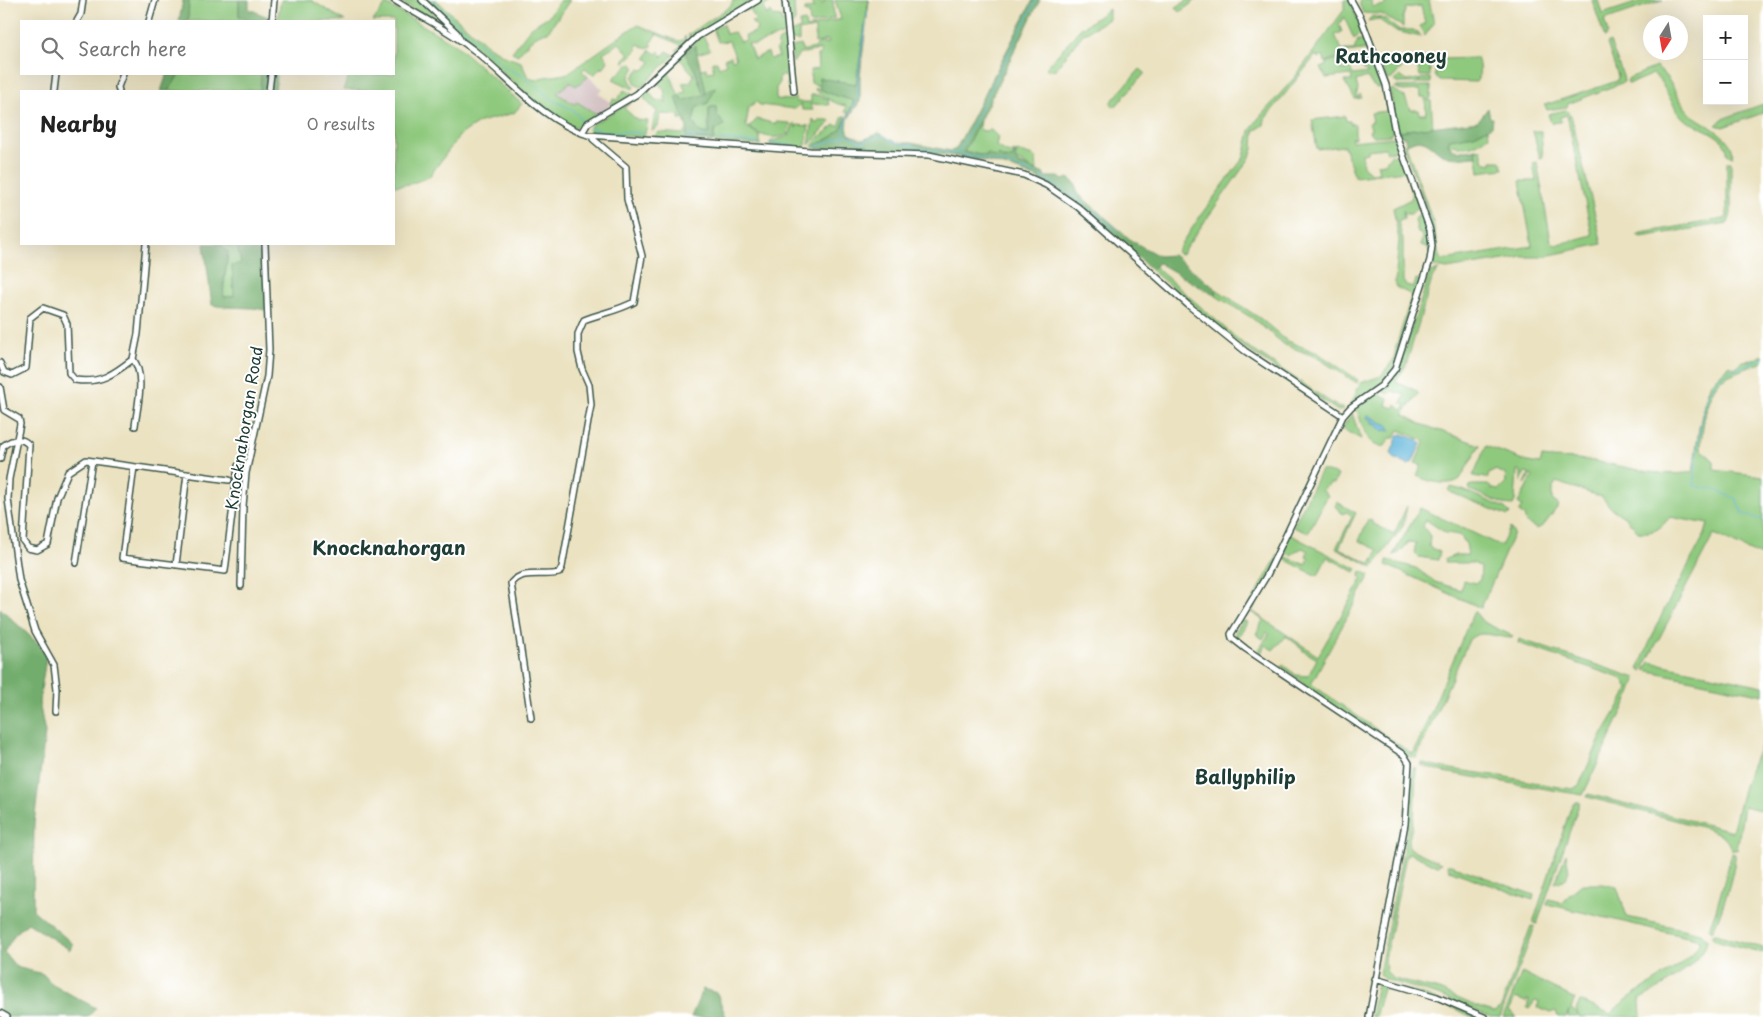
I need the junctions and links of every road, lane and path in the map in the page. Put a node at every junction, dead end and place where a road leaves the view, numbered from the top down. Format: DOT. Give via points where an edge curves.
graph roads {
  1 [pos="84,0"];
  2 [pos="155,0"];
  3 [pos="274,0"];
  4 [pos="394,0"];
  5 [pos="422,0"];
  6 [pos="758,0"];
  7 [pos="785,0"];
  8 [pos="1351,0"];
  9 [pos="78,20"];
  10 [pos="149,20"];
  11 [pos="272,20"];
  12 [pos="460,41"];
  13 [pos="56,75"];
  14 [pos="123,75"];
  15 [pos="271,75"];
  16 [pos="54,90"];
  17 [pos="119,90"];
  18 [pos="270,90"];
  19 [pos="794,91"];
  20 [pos="582,133"];
  21 [pos="594,136"];
  22 [pos="146,245"];
  23 [pos="265,245"];
  24 [pos="133,359"];
  25 [pos="0,363"];
  26 [pos="0,387"];
  27 [pos="1343,416"];
  28 [pos="135,426"];
  29 [pos="19,439"];
  30 [pos="0,458"];
  31 [pos="92,461"];
  32 [pos="134,466"];
  33 [pos="238,466"];
  34 [pos="187,474"];
  35 [pos="229,480"];
  36 [pos="76,562"];
  37 [pos="176,565"];
  38 [pos="241,586"];
  39 [pos="56,711"];
  40 [pos="531,718"];
  41 [pos="1375,979"];
  42 [pos="0,1013"];
  43 [pos="7,1017"];
  44 [pos="1369,1017"];
  45 [pos="1484,1017"];
  1 -- 9 [label="street"];
  2 -- 10 [label="street"];
  3 -- 11 [label="street"];
  4 -- 12 [label="street"];
  5 -- 12 [label="street" via="457,33"];
  6 -- 20 [label="street" via="698,36 637,94 588,124"];
  7 -- 19 [label="street"];
  8 -- 27 [label="street" via="1386,85 1395,132 1427,221 1432,246 1428,268 1395,369 1381,386"];
  12 -- 20 [label="street" via="537,106"];
  13 -- 16 [label="street"];
  14 -- 17 [label="street"];
  15 -- 18 [label="street"];
  20 -- 21 [label="street"];
  21 -- 27 [label="street" via="810,151 929,155 1024,175 1046,185 1078,207 1245,351"];
  21 -- 40 [label="street" via="593,139 626,167 627,199 642,256 634,302 584,320 578,334 578,352 589,385 591,405 562,567 559,573 530,574 511,583"];
  22 -- 24 [label="street"];
  23 -- 38 [label="street, Knocknahorgan Road" via="270,350 246,473"];
  24 -- 25 [label="street" via="99,381 75,380 69,373 67,324 63,315 43,308 30,318 26,368 12,376 4,372"];
  24 -- 28 [label="street" via="140,379"];
  26 -- 29 [label="street" via="4,410 19,419"];
  27 -- 41 [label="street" via="1267,575 1231,634 1246,649 1404,755 1409,763 1405,824"];
  29 -- 30 [label="street" via="2,446"];
  29 -- 31 [label="street" via="29,445 23,541 28,548 38,550 48,544 57,498 68,472 86,460"];
  29 -- 39 [label="street" via="10,473 8,499 20,580 35,631 54,665"];
  31 -- 32 [label="street"];
  31 -- 36 [label="street"];
  32 -- 34 [label="street"];
  32 -- 37 [label="street" via="122,558"];
  33 -- 37 [label="street" via="225,570"];
  34 -- 35 [label="street"];
  34 -- 37 [label="street"];
  41 -- 44 [label="street"];
  41 -- 45 [label="street" via="1437,997"];
  42 -- 43 [label="street"];
}
